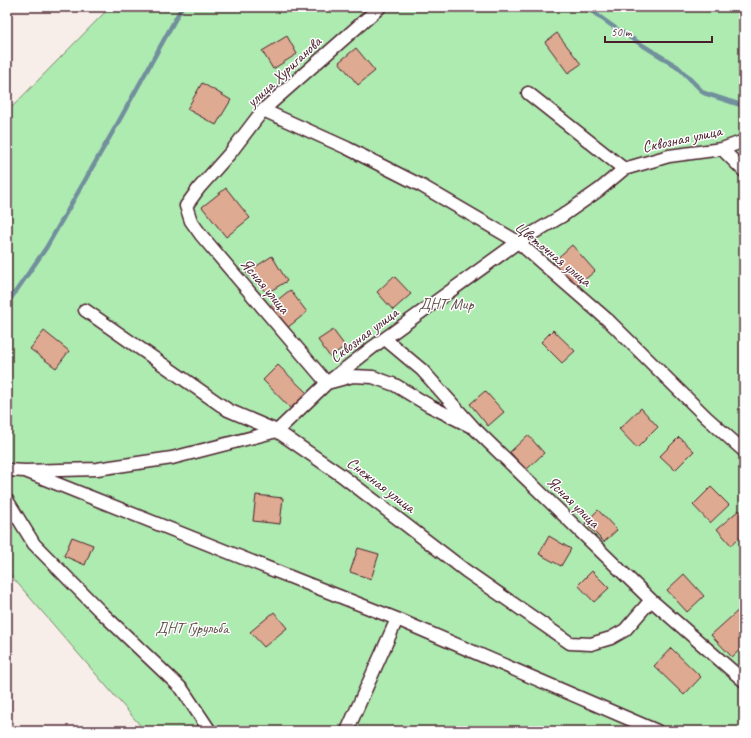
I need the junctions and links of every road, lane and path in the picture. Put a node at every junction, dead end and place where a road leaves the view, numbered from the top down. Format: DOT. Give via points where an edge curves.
graph roads {
  1 [pos="380,7"];
  2 [pos="528,92"];
  3 [pos="263,110"];
  4 [pos="744,141"];
  5 [pos="722,149"];
  6 [pos="624,169"];
  7 [pos="744,171"];
  8 [pos="186,206"];
  9 [pos="518,242"];
  10 [pos="85,310"];
  11 [pos="385,338"];
  12 [pos="327,383"];
  13 [pos="474,428"];
  14 [pos="277,431"];
  15 [pos="744,451"];
  16 [pos="7,470"];
  17 [pos="25,470"];
  18 [pos="7,500"];
  19 [pos="651,600"];
  20 [pos="397,619"];
  21 [pos="744,681"];
  22 [pos="210,731"];
  23 [pos="347,731"];
  24 [pos="657,731"];
  1 -- 3 [label="street, улица Хуриганова"];
  2 -- 6 [label="street"];
  3 -- 8 [label="street, улица Хуриганова"];
  3 -- 9 [label="street, Цветочная улица" via="422,186"];
  4 -- 5 [label="street, Сквозная улица"];
  5 -- 6 [label="street, Сквозная улица" via="670,156"];
  5 -- 7 [label="street"];
  6 -- 9 [label="street, Сквозная улица" via="562,216"];
  8 -- 12 [label="street, Ясная улица" via="191,221 201,235"];
  9 -- 11 [label="street, Сквозная улица"];
  9 -- 15 [label="street, Цветочная улица" via="610,322"];
  10 -- 14 [label="street, Снежная улица" via="228,410"];
  11 -- 12 [label="street, Сквозная улица"];
  11 -- 13 [label="street, Ясная улица" via="422,370"];
  12 -- 13 [label="street" via="353,376 373,377 395,385"];
  12 -- 14 [label="street, Сквозная улица"];
  13 -- 19 [label="street, Ясная улица"];
  14 -- 17 [label="street, Сквозная улица" via="172,458 97,470"];
  14 -- 19 [label="street, Снежная улица" via="341,475 466,571 570,643 591,644 611,638 625,630"];
  16 -- 17 [label="street, Сквозная улица"];
  17 -- 20 [label="street"];
  18 -- 22 [label="street" via="34,544 182,689"];
  19 -- 21 [label="street, Ясная улица"];
  20 -- 23 [label="street"];
  20 -- 24 [label="street"];
}
